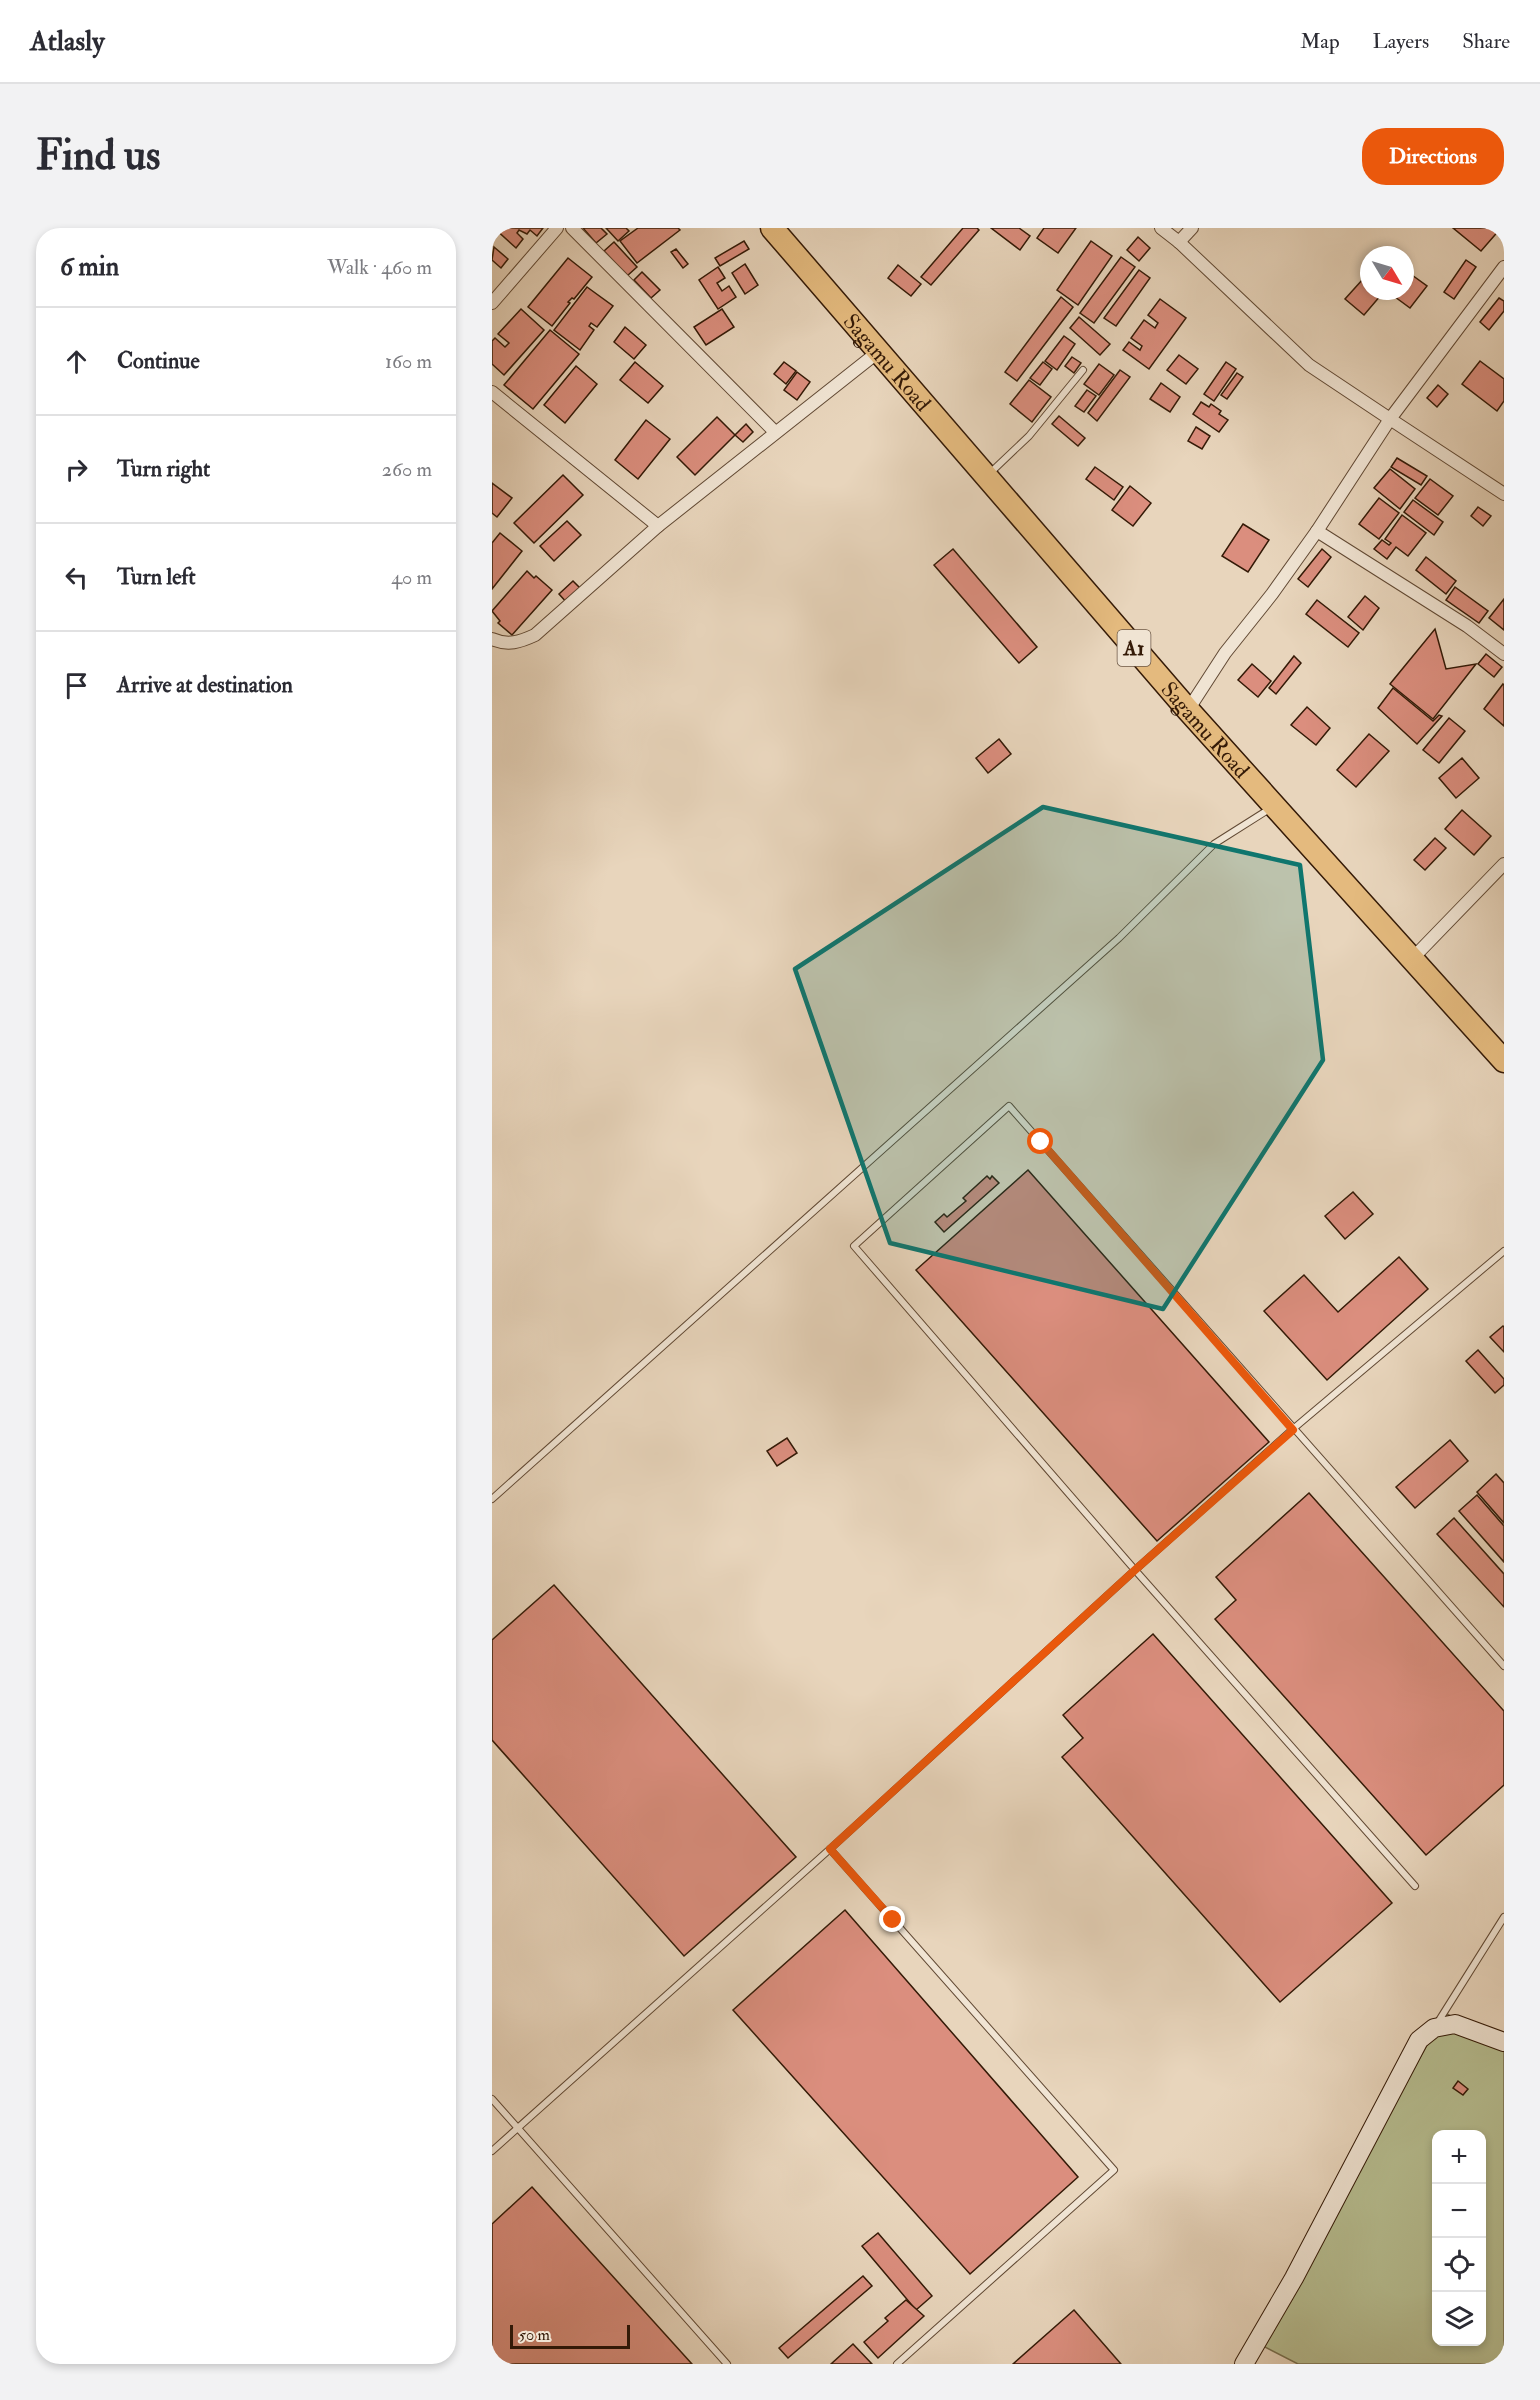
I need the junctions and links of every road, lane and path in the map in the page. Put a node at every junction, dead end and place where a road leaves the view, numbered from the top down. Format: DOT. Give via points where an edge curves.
graph roads {
  1 [pos="557,228"];
  2 [pos="572,228"];
  3 [pos="772,228"];
  4 [pos="1161,228"];
  5 [pos="1192,228"];
  6 [pos="1179,242"];
  7 [pos="1504,267"];
  8 [pos="492,303"];
  9 [pos="878,352"];
  10 [pos="1083,370"];
  11 [pos="492,392"];
  12 [pos="1390,419"];
  13 [pos="775,432"];
  14 [pos="986,477"];
  15 [pos="1504,494"];
  16 [pos="657,526"];
  17 [pos="1317,531"];
  18 [pos="492,639"];
  19 [pos="1504,654"];
  20 [pos="1188,710"];
  21 [pos="1274,806"];
  22 [pos="1504,864"];
  23 [pos="1412,959"];
  24 [pos="1504,1061"];
  25 [pos="1504,1251"];
  26 [pos="1293,1430"];
  27 [pos="492,1499"];
  28 [pos="1135,1570"];
  29 [pos="1504,1666"];
  30 [pos="830,1849"];
  31 [pos="1415,1886"];
  32 [pos="1504,1917"];
  33 [pos="1434,2028"];
  34 [pos="1504,2042"];
  35 [pos="492,2099"];
  36 [pos="518,2128"];
  37 [pos="492,2151"];
  38 [pos="727,2364"];
  39 [pos="897,2364"];
  40 [pos="1244,2364"];
  1 -- 8 [label="street"];
  2 -- 13 [label="street"];
  3 -- 9 [label="highway, Sagamu Road / A1"];
  4 -- 6 [label="street"];
  5 -- 6 [label="street"];
  6 -- 12 [label="street" via="1309,365"];
  7 -- 12 [label="street"];
  9 -- 13 [label="street"];
  9 -- 14 [label="highway, Sagamu Road / A1"];
  10 -- 14 [label="lane" via="1029,436"];
  11 -- 16 [label="street"];
  12 -- 15 [label="street"];
  12 -- 17 [label="street"];
  13 -- 16 [label="street"];
  14 -- 20 [label="highway, Sagamu Road / A1"];
  16 -- 18 [label="street" via="535,635 516,643"];
  17 -- 19 [label="street" via="1467,626"];
  17 -- 20 [label="street" via="1225,653"];
  20 -- 21 [label="highway, Sagamu Road / A1"];
  21 -- 23 [label="highway, Sagamu Road / A1"];
  21 -- 27 [label="lane" via="1214,844 1119,938"];
  22 -- 23 [label="street"];
  23 -- 24 [label="highway, Sagamu Road / A1"];
  25 -- 26 [label="lane"];
  26 -- 28 [label="lane"];
  26 -- 28 [label="lane" via="1009,1107 854,1246"];
  26 -- 29 [label="lane"];
  28 -- 30 [label="lane"];
  28 -- 31 [label="lane"];
  30 -- 36 [label="lane"];
  30 -- 39 [label="lane" via="1114,2169"];
  32 -- 33 [label="lane"];
  33 -- 34 [label="street" via="1455,2024"];
  33 -- 40 [label="street" via="1419,2040 1294,2278"];
  35 -- 36 [label="lane"];
  36 -- 37 [label="lane"];
  36 -- 38 [label="lane"];
}
